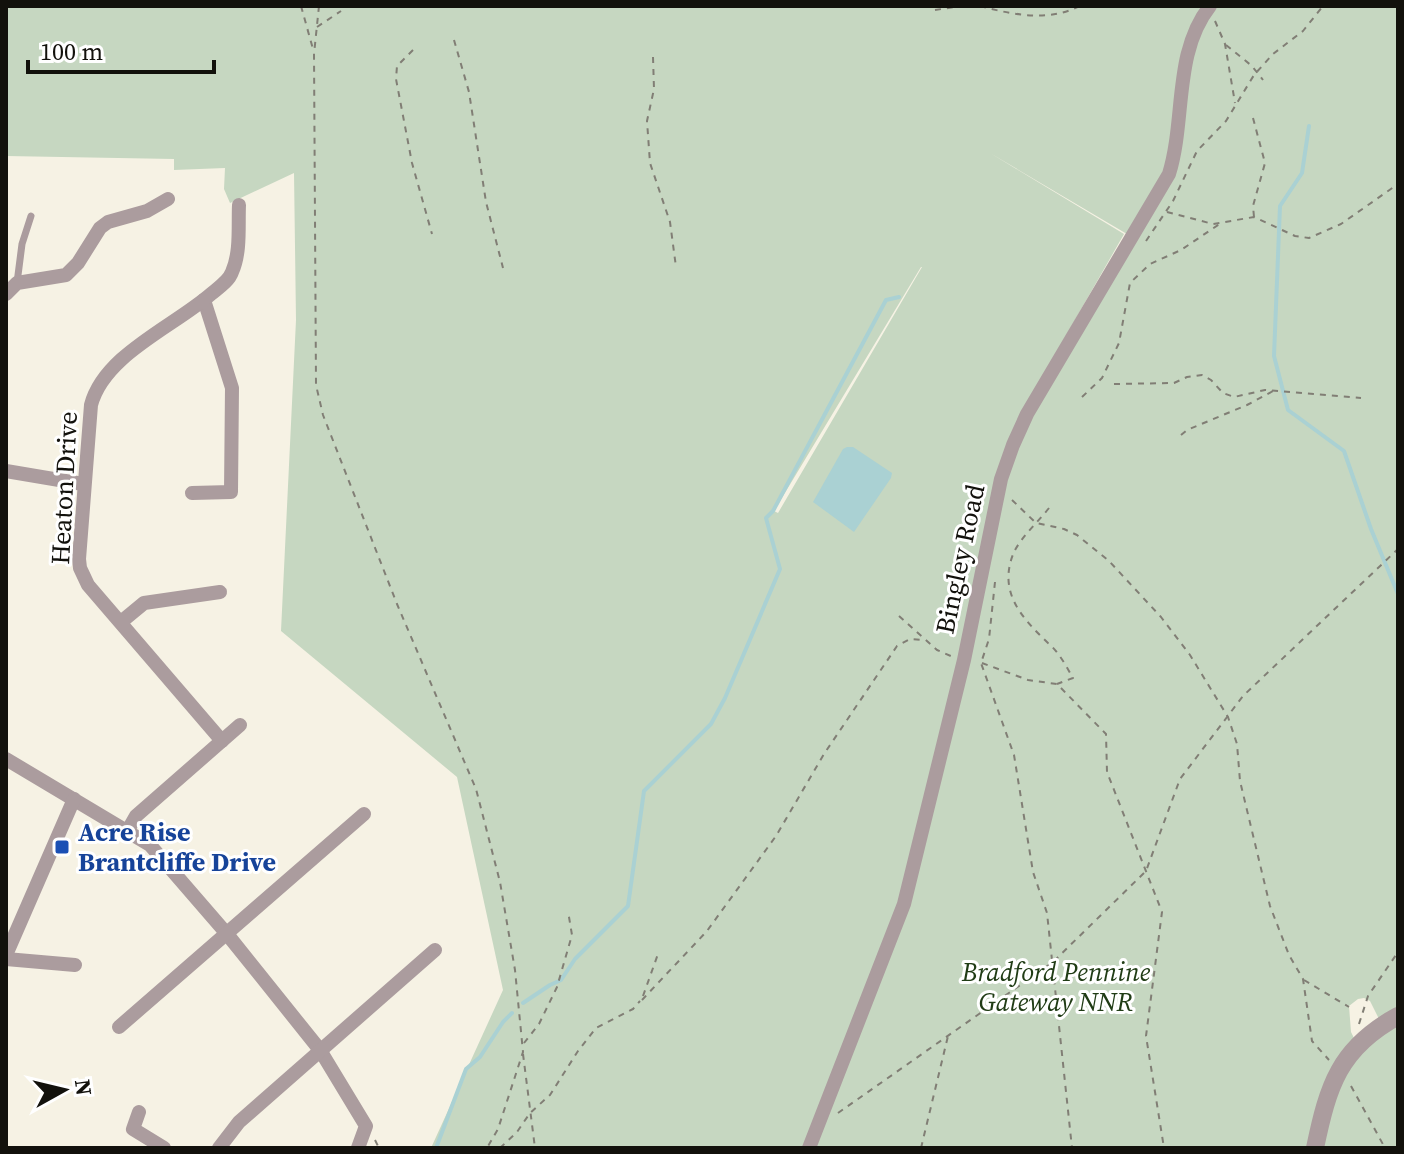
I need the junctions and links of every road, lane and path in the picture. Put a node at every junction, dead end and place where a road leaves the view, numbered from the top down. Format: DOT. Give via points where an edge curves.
graph roads {
  1 [pos="303,6"];
  2 [pos="319,6"];
  3 [pos="962,6"];
  4 [pos="980,6"];
  5 [pos="1080,6"];
  6 [pos="1323,6"];
  7 [pos="1208,9"];
  8 [pos="935,10"];
  9 [pos="341,11"];
  10 [pos="316,27"];
  11 [pos="454,40"];
  12 [pos="1225,44"];
  13 [pos="413,50"];
  14 [pos="314,54"];
  15 [pos="653,57"];
  16 [pos="1257,71"];
  17 [pos="1263,80"];
  18 [pos="1253,118"];
  19 [pos="1398,184"];
  20 [pos="168,199"];
  21 [pos="239,205"];
  22 [pos="1151,205"];
  23 [pos="31,216"];
  24 [pos="1254,217"];
  25 [pos="1222,223"];
  26 [pos="432,234"];
  27 [pos="676,267"];
  28 [pos="503,268"];
  29 [pos="11,289"];
  30 [pos="204,300"];
  31 [pos="1114,384"];
  32 [pos="1273,391"];
  33 [pos="1082,397"];
  34 [pos="1361,398"];
  35 [pos="1181,435"];
  36 [pos="6,471"];
  37 [pos="83,484"];
  38 [pos="192,493"];
  39 [pos="1007,495"];
  40 [pos="1049,508"];
  41 [pos="1036,523"];
  42 [pos="1398,549"];
  43 [pos="995,580"];
  44 [pos="220,592"];
  45 [pos="899,616"];
  46 [pos="121,622"];
  47 [pos="926,641"];
  48 [pos="964,660"];
  49 [pos="981,663"];
  50 [pos="1057,684"];
  51 [pos="1228,717"];
  52 [pos="240,725"];
  53 [pos="222,741"];
  54 [pos="6,759"];
  55 [pos="74,799"];
  56 [pos="364,814"];
  57 [pos="128,830"];
  58 [pos="1146,871"];
  59 [pos="568,911"];
  60 [pos="227,934"];
  61 [pos="435,950"];
  62 [pos="1398,952"];
  63 [pos="658,954"];
  64 [pos="6,957"];
  65 [pos="1053,962"];
  66 [pos="75,965"];
  67 [pos="1303,979"];
  68 [pos="642,1000"];
  69 [pos="1349,1007"];
  70 [pos="1398,1016"];
  71 [pos="1358,1026"];
  72 [pos="119,1027"];
  73 [pos="948,1035"];
  74 [pos="523,1044"];
  75 [pos="320,1050"];
  76 [pos="523,1052"];
  77 [pos="1338,1071"];
  78 [pos="139,1112"];
  79 [pos="530,1113"];
  80 [pos="816,1128"];
  81 [pos="164,1148"];
  82 [pos="219,1148"];
  83 [pos="358,1148"];
  84 [pos="487,1148"];
  85 [pos="500,1148"];
  86 [pos="535,1148"];
  87 [pos="809,1148"];
  88 [pos="921,1148"];
  89 [pos="1072,1148"];
  90 [pos="1164,1148"];
  91 [pos="1315,1148"];
  92 [pos="1385,1148"];
  1 -- 14 [label="path"];
  2 -- 10 [label="path"];
  3 -- 8 [label="path"];
  4 -- 5 [label="path" via="1050,16"];
  6 -- 16 [label="path"];
  7 -- 12 [label="path"];
  7 -- 22 [label="street, Bingley Road" via="1188,52 1175,156"];
  9 -- 10 [label="path"];
  10 -- 14 [label="path"];
  11 -- 28 [label="path"];
  12 -- 16 [label="path"];
  12 -- 16 [label="path" via="1235,105"];
  13 -- 26 [label="path" via="397,66 396,79"];
  14 -- 74 [label="path" via="313,349 318,399 484,814 509,929"];
  15 -- 27 [label="path" via="647,121 650,163 670,222"];
  16 -- 17 [label="path"];
  18 -- 24 [label="path" via="1265,163"];
  19 -- 24 [label="path" via="1341,224 1309,238"];
  20 -- 29 [label="street" via="108,222 66,275"];
  21 -- 30 [label="street, Heaton Drive" via="231,276"];
  22 -- 25 [label="path" via="1196,221"];
  22 -- 48 [label="street, Bingley Road" via="1013,445 991,521"];
  23 -- 29 [label="lane"];
  24 -- 25 [label="path"];
  25 -- 33 [label="path" via="1150,264 1130,283 1119,343 1102,378"];
  30 -- 37 [label="street, Heaton Drive" via="117,363 98,384"];
  30 -- 38 [label="street" via="232,388 231,492"];
  31 -- 32 [label="path" via="1174,383 1196,375 1206,376 1228,396"];
  32 -- 34 [label="path"];
  32 -- 35 [label="path"];
  36 -- 37 [label="street"];
  37 -- 46 [label="street, Heaton Drive" via="80,568"];
  39 -- 41 [label="path"];
  40 -- 41 [label="path"];
  41 -- 50 [label="path" via="1014,552 1010,591 1020,616 1049,643 1073,678"];
  41 -- 51 [label="path" via="1077,535 1109,561 1180,642"];
  42 -- 51 [label="path" via="1243,696"];
  43 -- 49 [label="path"];
  44 -- 46 [label="street" via="144,603"];
  45 -- 47 [label="path"];
  46 -- 53 [label="street, Heaton Drive"];
  47 -- 48 [label="path"];
  47 -- 68 [label="path" via="910,639 897,646 781,829 707,931"];
  48 -- 49 [label="path"];
  48 -- 80 [label="street, Bingley Road" via="904,904"];
  49 -- 50 [label="path"];
  49 -- 65 [label="path" via="1014,755"];
  50 -- 58 [label="path" via="1106,734 1107,772"];
  51 -- 58 [label="path" via="1180,779"];
  51 -- 67 [label="path" via="1270,906"];
  52 -- 53 [label="street"];
  53 -- 57 [label="street" via="136,816"];
  54 -- 55 [label="street"];
  55 -- 57 [label="street"];
  55 -- 64 [label="street"];
  56 -- 60 [label="street"];
  57 -- 60 [label="street" via="150,845"];
  58 -- 65 [label="path"];
  58 -- 90 [label="path" via="1162,912 1146,1036"];
  59 -- 74 [label="path" via="572,935 557,987"];
  60 -- 72 [label="street"];
  60 -- 75 [label="street"];
  61 -- 75 [label="street"];
  62 -- 71 [label="path" via="1368,996"];
  63 -- 68 [label="path"];
  64 -- 66 [label="street"];
  65 -- 73 [label="path"];
  65 -- 89 [label="path"];
  67 -- 69 [label="path"];
  67 -- 77 [label="path" via="1312,1041"];
  68 -- 79 [label="path" via="596,1028 556,1087"];
  70 -- 77 [label="street" via="1357,1044"];
  73 -- 80 [label="path"];
  73 -- 88 [label="path"];
  74 -- 76 [label="path"];
  75 -- 82 [label="street" via="239,1122"];
  75 -- 83 [label="street" via="366,1126"];
  76 -- 79 [label="path"];
  76 -- 84 [label="path"];
  77 -- 91 [label="street"];
  77 -- 92 [label="path"];
  78 -- 81 [label="street" via="133,1129"];
  79 -- 85 [label="path"];
  79 -- 86 [label="path"];
  80 -- 87 [label="street, Bingley Road"];
}
